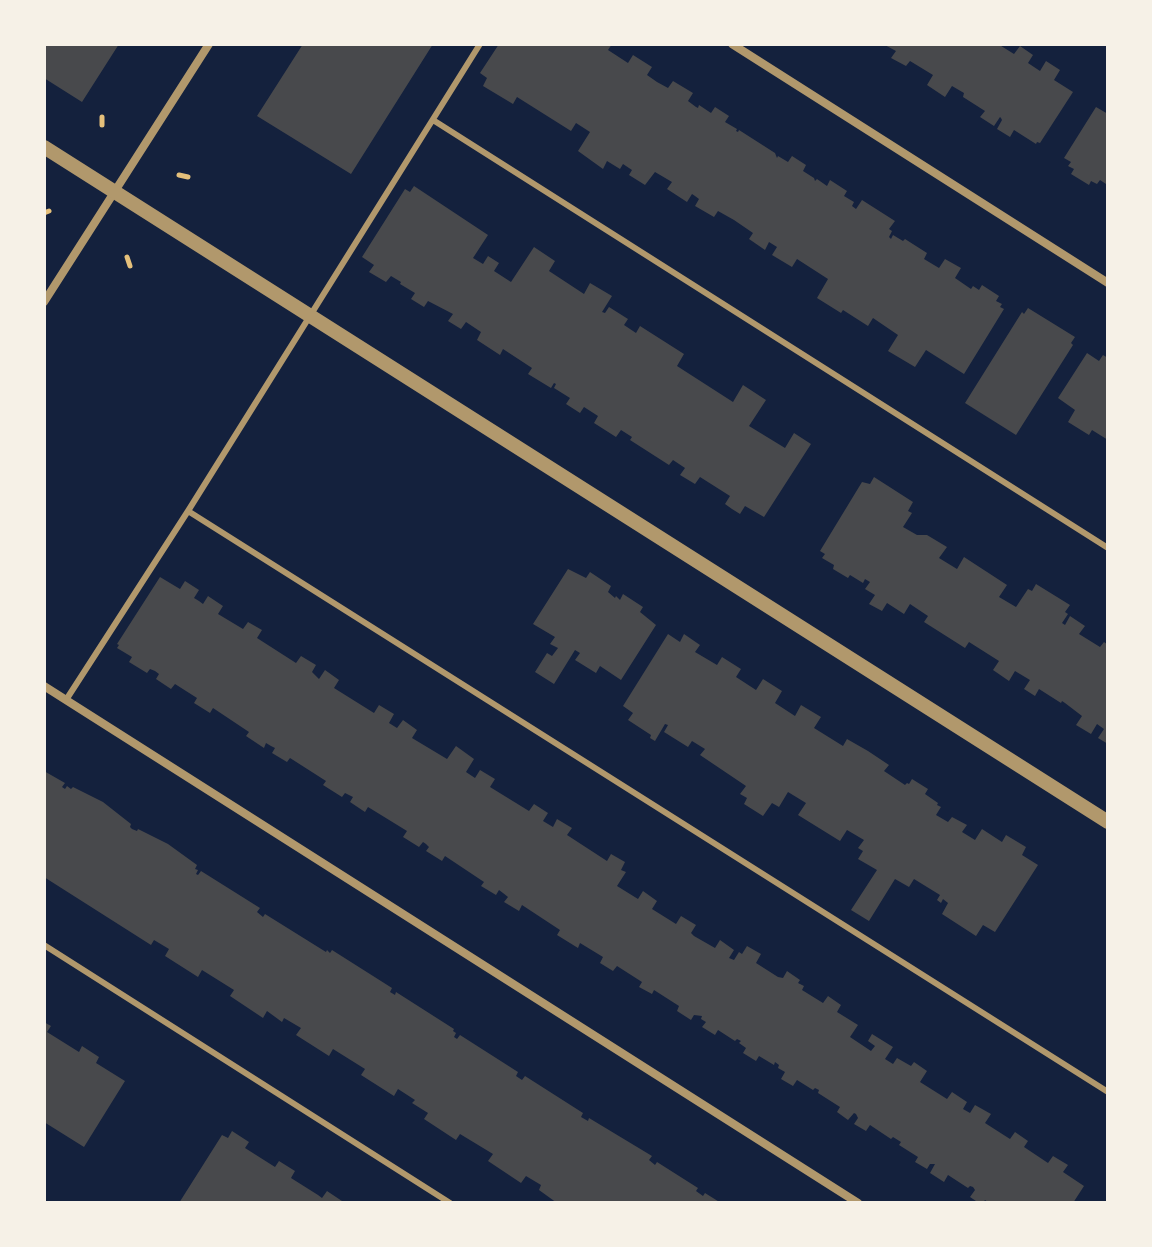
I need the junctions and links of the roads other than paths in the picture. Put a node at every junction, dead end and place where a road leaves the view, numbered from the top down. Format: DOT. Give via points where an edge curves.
graph roads {
  1 [pos="209,44"];
  2 [pos="480,44"];
  3 [pos="732,44"];
  4 [pos="433,120"];
  5 [pos="44,147"];
  6 [pos="114,192"];
  7 [pos="1108,283"];
  8 [pos="44,302"];
  9 [pos="309,316"];
  10 [pos="188,511"];
  11 [pos="1108,548"];
  12 [pos="44,686"];
  13 [pos="66,700"];
  14 [pos="1108,822"];
  15 [pos="44,945"];
  16 [pos="1108,1092"];
  17 [pos="450,1203"];
  18 [pos="858,1203"];
  1 -- 6 [label="street"];
  2 -- 4 [label="lane"];
  3 -- 7 [label="street"];
  4 -- 9 [label="lane"];
  4 -- 11 [label="lane"];
  5 -- 6 [label="street"];
  6 -- 8 [label="street"];
  6 -- 9 [label="street"];
  9 -- 10 [label="lane"];
  9 -- 14 [label="street"];
  10 -- 13 [label="lane"];
  10 -- 16 [label="lane"];
  12 -- 13 [label="street"];
  13 -- 18 [label="street"];
  15 -- 17 [label="lane"];
}
